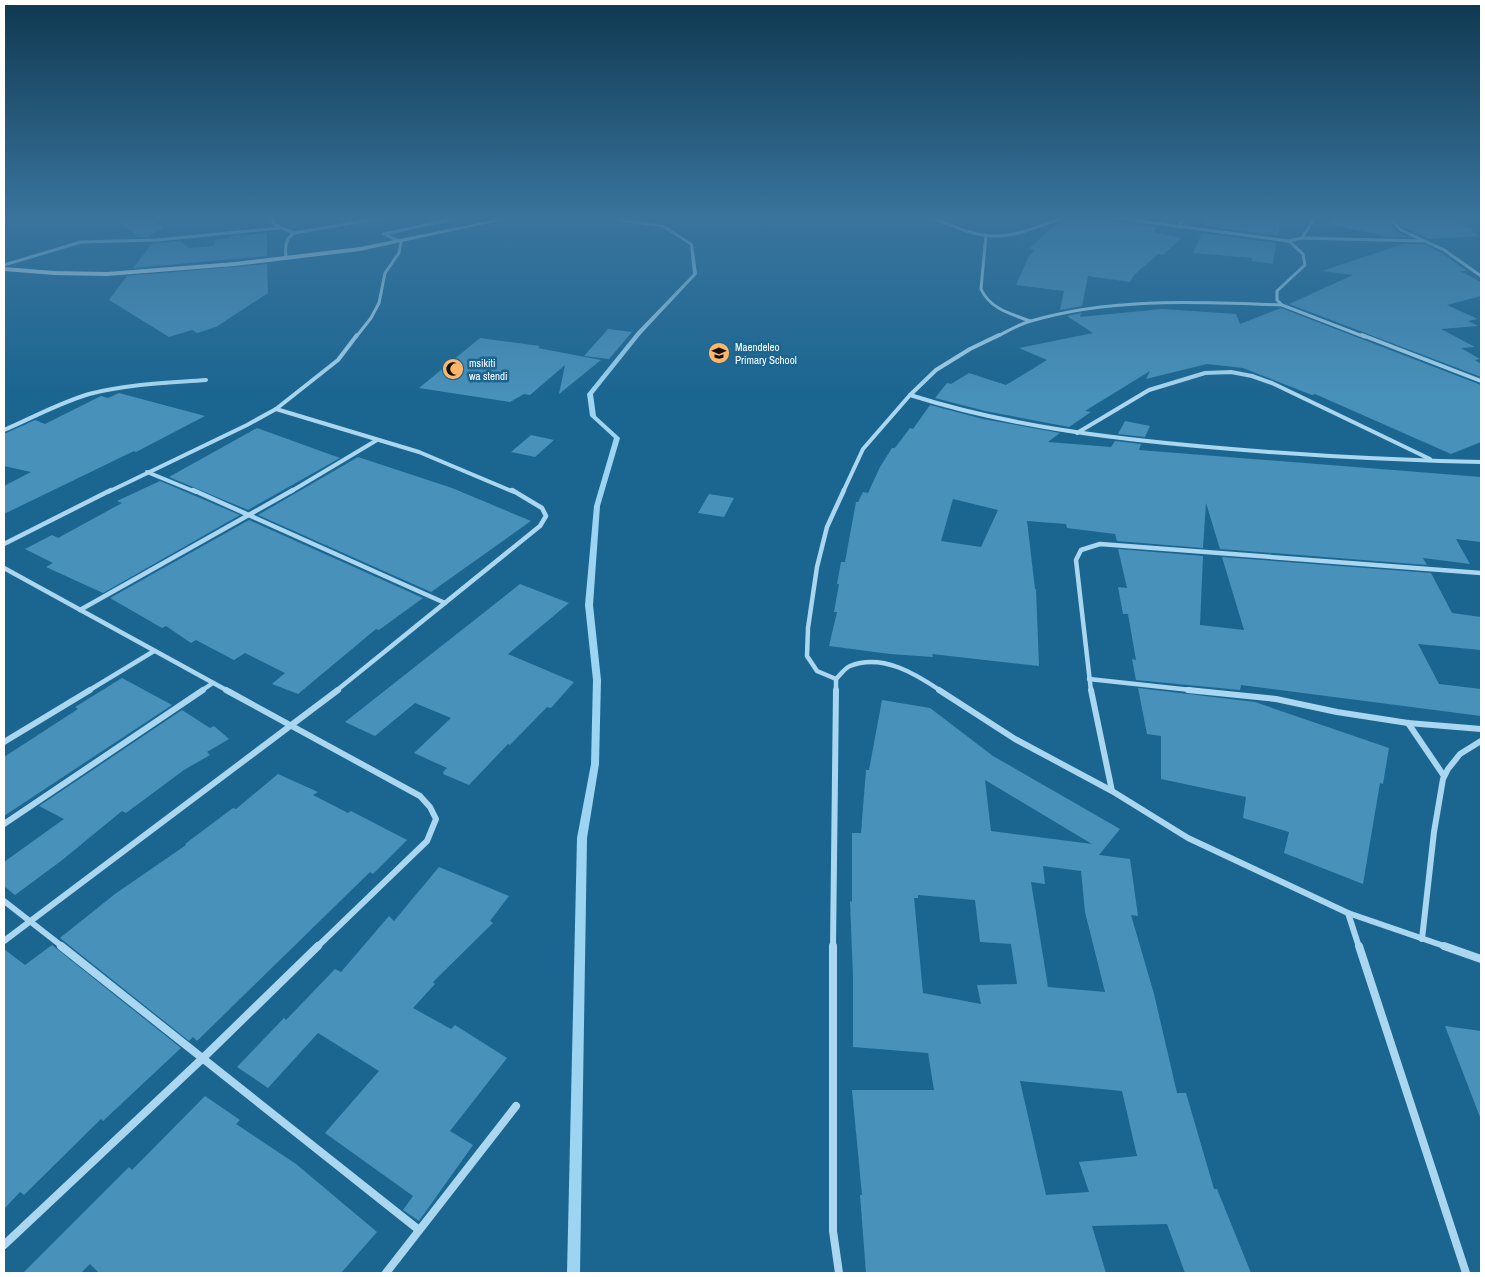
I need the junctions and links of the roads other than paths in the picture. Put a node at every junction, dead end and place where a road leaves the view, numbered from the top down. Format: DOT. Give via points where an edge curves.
graph roads {
  1 [pos="384,276"];
  2 [pos="982,276"];
  3 [pos="1294,276"];
  4 [pos="1282,305"];
  5 [pos="1030,321"];
  6 [pos="206,380"];
  7 [pos="1481,382"];
  8 [pos="910,394"];
  9 [pos="276,409"];
  10 [pos="4,430"];
  11 [pos="1076,434"];
  12 [pos="378,440"];
  13 [pos="1431,460"];
  14 [pos="1481,462"];
  15 [pos="147,472"];
  16 [pos="246,515"];
  17 [pos="4,544"];
  18 [pos="4,568"];
  19 [pos="1481,573"];
  20 [pos="445,603"];
  21 [pos="80,610"];
  22 [pos="154,651"];
  23 [pos="836,679"];
  24 [pos="1089,679"];
  25 [pos="213,683"];
  26 [pos="1408,723"];
  27 [pos="289,725"];
  28 [pos="1481,729"];
  29 [pos="1481,741"];
  30 [pos="4,742"];
  31 [pos="1444,776"];
  32 [pos="1112,791"];
  33 [pos="4,824"];
  34 [pos="4,901"];
  35 [pos="1348,913"];
  36 [pos="29,922"];
  37 [pos="1422,938"];
  38 [pos="4,941"];
  39 [pos="1481,959"];
  40 [pos="203,1058"];
  41 [pos="516,1106"];
  42 [pos="419,1230"];
  43 [pos="4,1245"];
  44 [pos="386,1273"];
  45 [pos="839,1273"];
  46 [pos="1466,1273"];
  1 -- 9 [label="street" via="379,303 362,332 338,360"];
  2 -- 5 [label="street" via="984,297 992,304"];
  3 -- 4 [label="street" via="1277,291"];
  4 -- 5 [label="street" via="1153,302 1077,311"];
  4 -- 7 [label="street"];
  5 -- 8 [label="street" via="951,359"];
  6 -- 10 [label="street" via="123,387 90,394 57,405"];
  8 -- 11 [label="street" via="986,418"];
  8 -- 23 [label="street" via="864,449 827,527 817,567 807,656 817,671"];
  9 -- 12 [label="street"];
  9 -- 15 [label="street"];
  11 -- 13 [label="street" via="1245,451"];
  11 -- 13 [label="street" via="1149,390 1204,373 1231,372 1272,383"];
  12 -- 16 [label="street"];
  12 -- 20 [label="street" via="419,452 511,490 542,508 546,516 540,526"];
  13 -- 14 [label="street"];
  15 -- 16 [label="street"];
  15 -- 17 [label="street"];
  16 -- 20 [label="street"];
  16 -- 21 [label="street"];
  18 -- 21 [label="street"];
  19 -- 24 [label="street" via="1100,544 1081,550 1076,560"];
  20 -- 27 [label="street" via="347,684"];
  21 -- 22 [label="street"];
  22 -- 25 [label="street"];
  22 -- 30 [label="street"];
  23 -- 32 [label="street" via="848,666 864,662 895,665 926,681 1014,739"];
  23 -- 45 [label="street" via="832,1063 833,1231"];
  24 -- 26 [label="street" via="1276,699"];
  24 -- 32 [label="street"];
  25 -- 27 [label="street"];
  25 -- 33 [label="street"];
  26 -- 28 [label="street"];
  26 -- 31 [label="street"];
  27 -- 36 [label="street"];
  27 -- 40 [label="street" via="420,796 436,819 427,841"];
  29 -- 31 [label="street" via="1461,753"];
  31 -- 37 [label="street" via="1435,815"];
  32 -- 35 [label="street" via="1188,838"];
  34 -- 36 [label="street"];
  35 -- 37 [label="street"];
  35 -- 46 [label="street"];
  36 -- 38 [label="street"];
  36 -- 40 [label="street"];
  37 -- 39 [label="street"];
  40 -- 42 [label="street"];
  40 -- 43 [label="street"];
  41 -- 42 [label="street"];
  42 -- 44 [label="street"];
}
